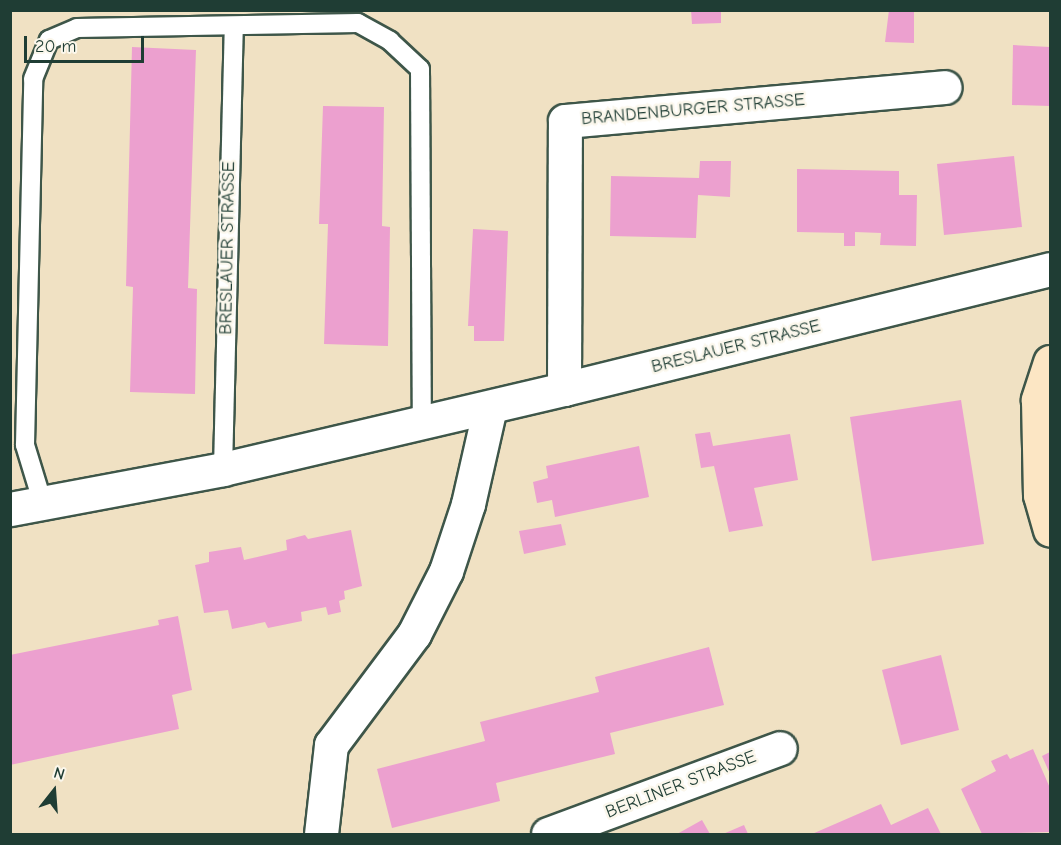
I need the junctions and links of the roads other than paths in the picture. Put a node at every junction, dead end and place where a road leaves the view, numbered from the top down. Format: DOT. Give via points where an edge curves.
graph roads {
  1 [pos="234,26"];
  2 [pos="944,87"];
  3 [pos="1050,269"];
  4 [pos="1050,362"];
  5 [pos="564,389"];
  6 [pos="490,407"];
  7 [pos="422,422"];
  8 [pos="223,469"];
  9 [pos="43,504"];
  10 [pos="10,509"];
  11 [pos="1050,530"];
  12 [pos="780,748"];
  13 [pos="321,834"];
  14 [pos="548,834"];
  1 -- 7 [label="lane" via="358,23 390,41 420,69"];
  1 -- 8 [label="lane, BRESLAUER STRASSE"];
  1 -- 9 [label="lane" via="77,28 49,40 33,79 25,444"];
  2 -- 5 [label="street, BRANDENBURGER STRASSE" via="565,121"];
  3 -- 5 [label="street, BRESLAUER STRASSE"];
  4 -- 11 [label="main road" via="1038,400 1040,495"];
  5 -- 6 [label="street, BRESLAUER STRASSE"];
  6 -- 7 [label="street, BRESLAUER STRASSE"];
  6 -- 13 [label="street" via="468,504 446,571 414,634 332,745"];
  7 -- 8 [label="street, BRESLAUER STRASSE"];
  8 -- 9 [label="street, BRESLAUER STRASSE"];
  9 -- 10 [label="street, BRESLAUER STRASSE"];
  12 -- 14 [label="street, BERLINER STRASSE"];
}
